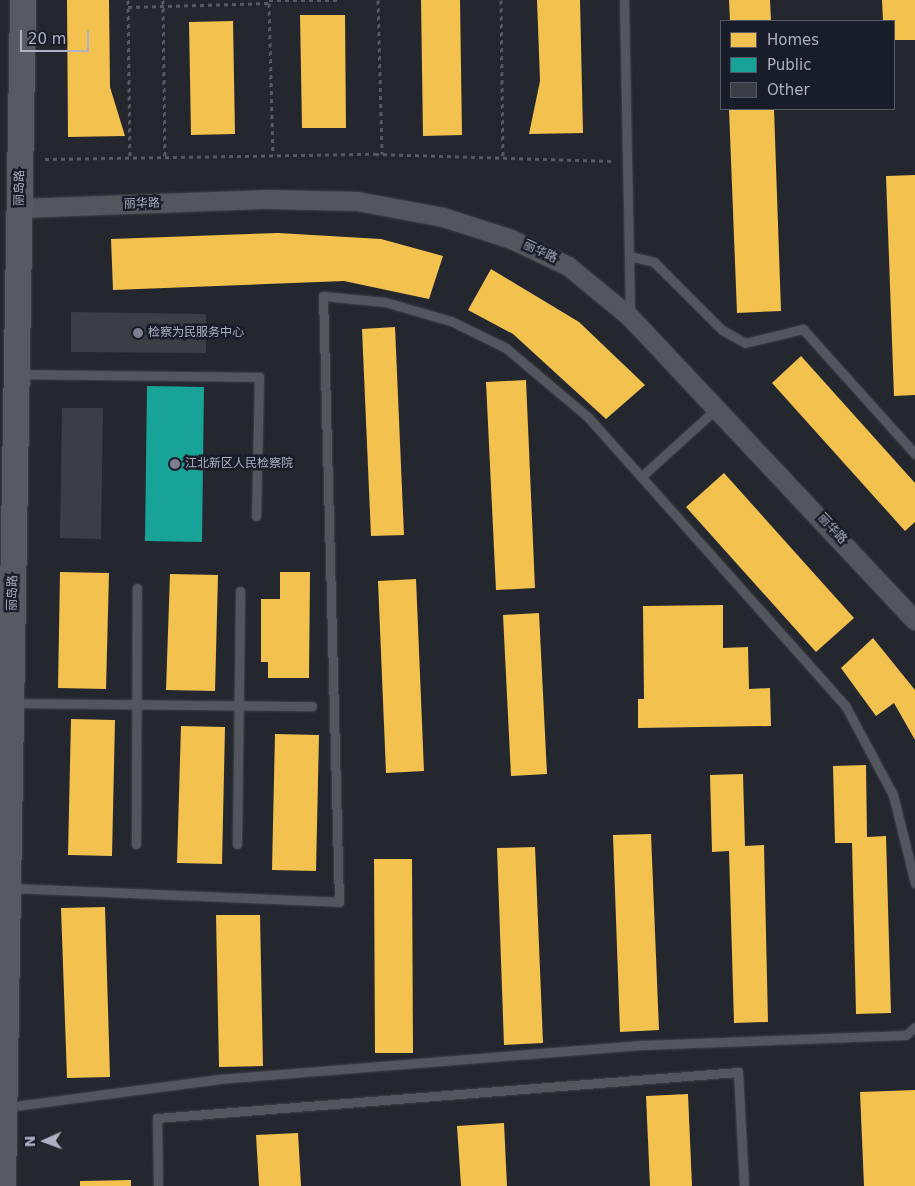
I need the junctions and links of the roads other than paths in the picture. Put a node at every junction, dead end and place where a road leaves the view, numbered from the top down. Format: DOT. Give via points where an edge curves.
graph roads {
  1 [pos="23,0"];
  2 [pos="624,0"];
  3 [pos="20,208"];
  4 [pos="629,256"];
  5 [pos="630,317"];
  6 [pos="16,374"];
  7 [pos="718,407"];
  8 [pos="915,454"];
  9 [pos="641,477"];
  10 [pos="256,516"];
  11 [pos="136,588"];
  12 [pos="240,591"];
  13 [pos="915,620"];
  14 [pos="11,703"];
  15 [pos="136,704"];
  16 [pos="239,705"];
  17 [pos="312,706"];
  18 [pos="136,844"];
  19 [pos="238,844"];
  20 [pos="915,883"];
  21 [pos="8,888"];
  22 [pos="915,1026"];
  23 [pos="4,1108"];
  24 [pos="3,1186"];
  25 [pos="158,1186"];
  26 [pos="744,1186"];
  1 -- 3 [label="street, 丽岛路"];
  2 -- 4 [label="lane"];
  3 -- 5 [label="street, 丽华路" via="270,199 357,201 443,217 511,239 568,266"];
  3 -- 6 [label="street, 丽岛路"];
  4 -- 5 [label="lane"];
  4 -- 8 [label="lane" via="654,262 722,330 745,343 803,329"];
  5 -- 7 [label="street, 丽华路"];
  6 -- 10 [label="lane" via="259,377"];
  6 -- 14 [label="street, 丽岛路"];
  7 -- 9 [label="lane"];
  7 -- 13 [label="street, 丽华路"];
  9 -- 20 [label="lane" via="845,705 893,795"];
  9 -- 21 [label="lane" via="588,417 506,348 451,321 385,302 323,296 339,902"];
  11 -- 15 [label="lane"];
  12 -- 16 [label="lane"];
  14 -- 15 [label="lane"];
  14 -- 21 [label="street, 丽岛路"];
  15 -- 16 [label="lane"];
  15 -- 18 [label="lane"];
  16 -- 17 [label="lane"];
  16 -- 19 [label="lane"];
  21 -- 23 [label="street, 丽岛路"];
  22 -- 23 [label="lane" via="906,1035 643,1045 218,1079"];
  23 -- 24 [label="street, 丽岛路"];
  25 -- 26 [label="lane" via="157,1118 738,1072"];
}
